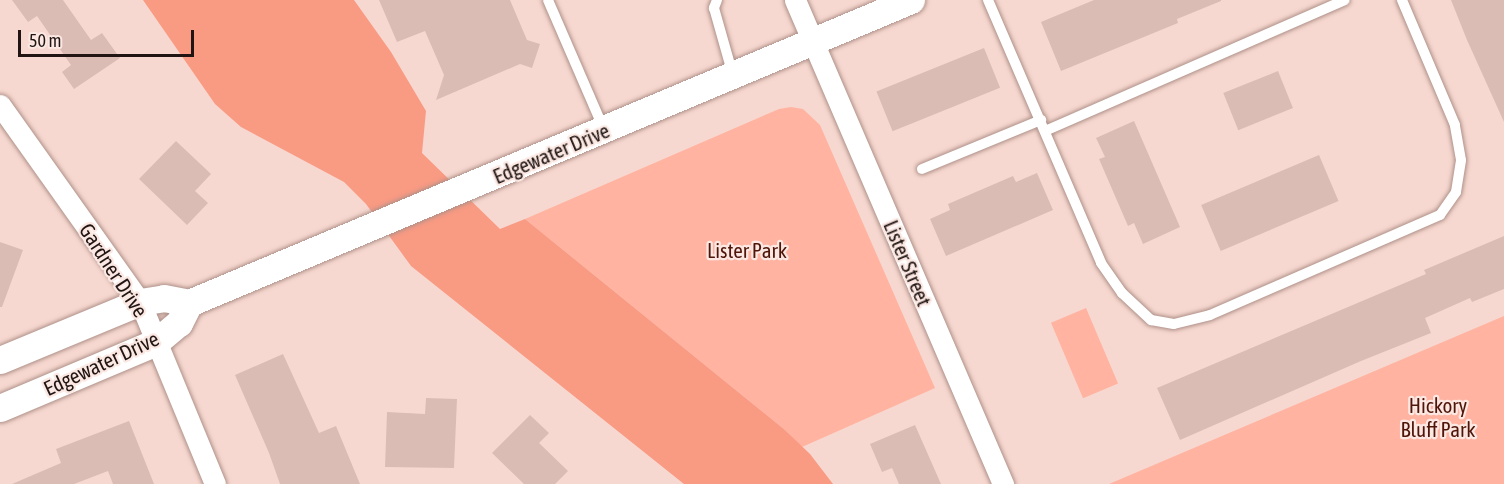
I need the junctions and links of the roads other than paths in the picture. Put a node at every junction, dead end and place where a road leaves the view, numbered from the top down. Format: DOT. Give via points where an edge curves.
graph roads {
  1 [pos="548,0"];
  2 [pos="717,0"];
  3 [pos="795,0"];
  4 [pos="911,0"];
  5 [pos="987,0"];
  6 [pos="1345,0"];
  7 [pos="1402,0"];
  8 [pos="874,7"];
  9 [pos="813,42"];
  10 [pos="734,76"];
  11 [pos="0,105"];
  12 [pos="1041,120"];
  13 [pos="605,130"];
  14 [pos="1045,131"];
  15 [pos="922,169"];
  16 [pos="140,302"];
  17 [pos="189,303"];
  18 [pos="156,342"];
  19 [pos="0,360"];
  20 [pos="0,408"];
  21 [pos="215,484"];
  22 [pos="1003,484"];
  1 -- 13 [label="lane"];
  2 -- 10 [label="lane" via="714,8"];
  3 -- 9 [label="street, Lister Street"];
  4 -- 8 [label="street, Edgewater Drive"];
  5 -- 12 [label="lane"];
  6 -- 14 [label="lane"];
  7 -- 14 [label="lane" via="1455,125 1461,160 1456,192 1440,215 1210,315 1174,324 1151,320 1122,293 1101,263"];
  8 -- 9 [label="street, Edgewater Drive"];
  9 -- 10 [label="street, Edgewater Drive"];
  9 -- 22 [label="street, Lister Street"];
  10 -- 13 [label="street, Edgewater Drive"];
  11 -- 16 [label="street, Gardner Drive"];
  12 -- 14 [label="lane"];
  12 -- 15 [label="lane"];
  13 -- 17 [label="street, Edgewater Drive"];
  16 -- 17 [label="street, Edgewater Drive" via="164,298"];
  16 -- 18 [label="street, Gardner Drive"];
  16 -- 19 [label="street, Edgewater Drive"];
  17 -- 18 [label="street, Edgewater Drive" via="179,323"];
  18 -- 20 [label="street, Edgewater Drive"];
  18 -- 21 [label="street, Gardner Drive"];
}
